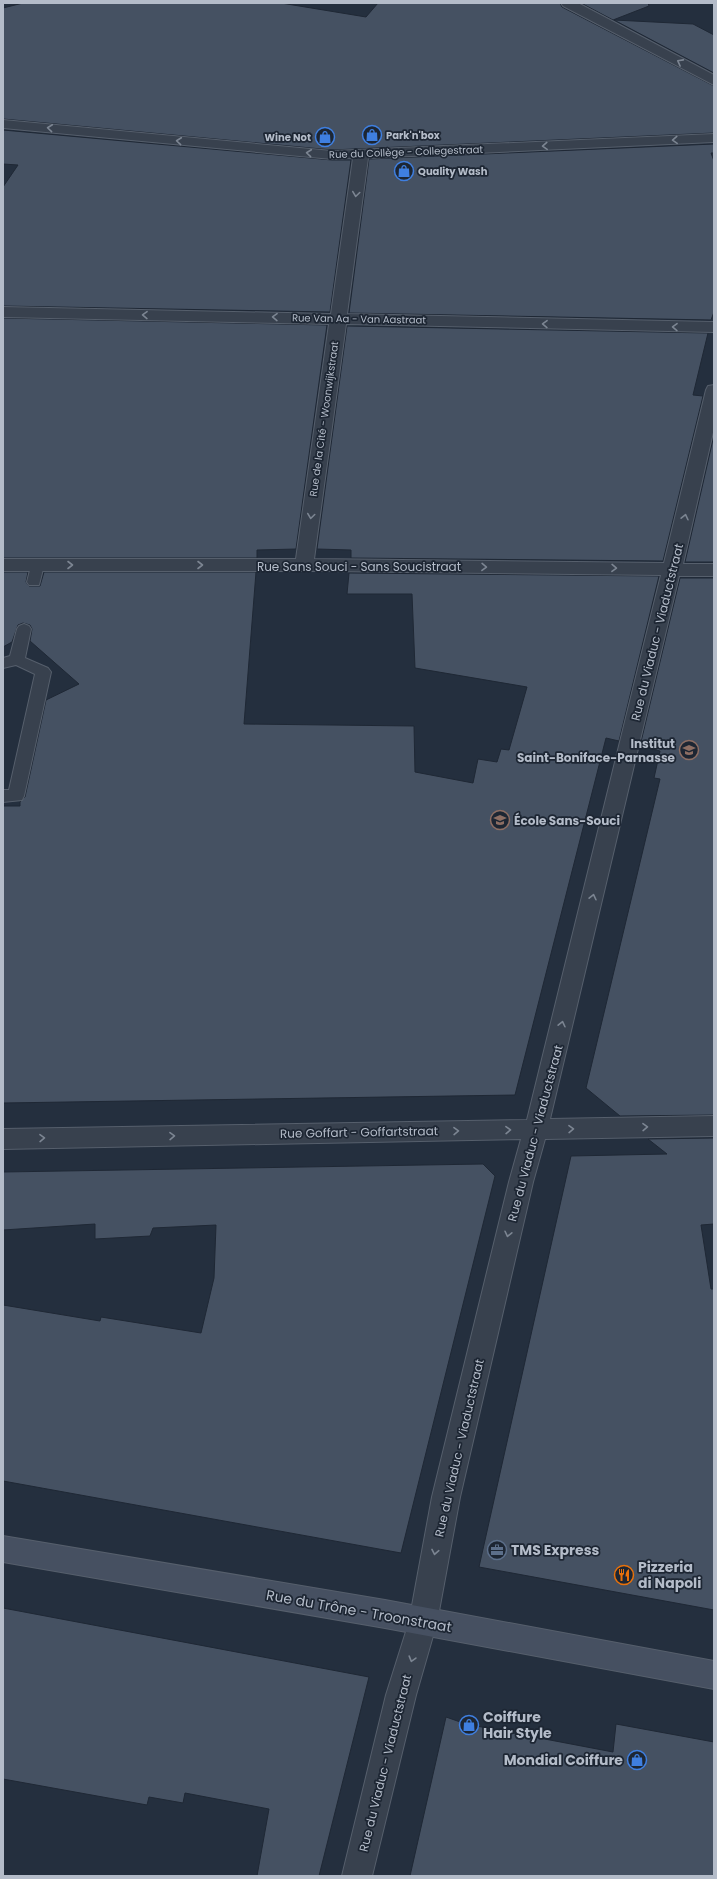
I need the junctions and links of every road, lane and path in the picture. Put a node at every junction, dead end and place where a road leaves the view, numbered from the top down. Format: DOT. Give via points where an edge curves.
graph roads {
  1 [pos="568,3"];
  2 [pos="714,81"];
  3 [pos="3,124"];
  4 [pos="714,138"];
  5 [pos="361,155"];
  6 [pos="3,312"];
  7 [pos="339,319"];
  8 [pos="714,327"];
  9 [pos="714,390"];
  10 [pos="3,565"];
  11 [pos="304,565"];
  12 [pos="672,569"];
  13 [pos="714,570"];
  14 [pos="24,629"];
  15 [pos="10,661"];
  16 [pos="3,796"];
  17 [pos="714,1126"];
  18 [pos="536,1130"];
  19 [pos="3,1139"];
  20 [pos="3,1549"];
  21 [pos="423,1622"];
  22 [pos="714,1675"];
  23 [pos="357,1876"];
  2 -- 1 [label="street, one-way"];
  5 -- 3 [label="street, Rue du Collège - Collegestraat, one-way" via="332,156"];
  4 -- 5 [label="street, Rue du Collège - Collegestraat, one-way"];
  5 -- 7 [label="street, Rue de la Cité - Woonwijkstraat, one-way"];
  7 -- 6 [label="street, Rue Van Aa - Van Aastraat, one-way"];
  8 -- 7 [label="street, Rue Van Aa - Van Aastraat, one-way"];
  7 -- 11 [label="street, Rue de la Cité - Woonwijkstraat, one-way"];
  12 -- 9 [label="street, Rue du Viaduc - Viaductstraat, one-way"];
  10 -- 11 [label="street, Rue Sans Souci - Sans Soucistraat, one-way" via="36,574"];
  11 -- 12 [label="street, Rue Sans Souci - Sans Soucistraat, one-way"];
  12 -- 13 [label="street, Rue Sans Souci - Sans Soucistraat"];
  18 -- 12 [label="street, Rue du Viaduc - Viaductstraat, one-way"];
  14 -- 15 [label="lane"];
  15 -- 16 [label="lane" via="43,672 16,796"];
  18 -- 17 [label="street, Rue Goffart - Goffartstraat, one-way"];
  19 -- 18 [label="street, Rue Goffart - Goffartstraat, one-way"];
  18 -- 21 [label="street, Rue du Viaduc - Viaductstraat, one-way" via="521,1182 446,1498"];
  20 -- 21 [label="main road, Rue du Trône - Troonstraat"];
  21 -- 22 [label="main road, Rue du Trône - Troonstraat"];
  21 -- 23 [label="street, Rue du Viaduc - Viaductstraat, one-way" via="401,1695"];
}
